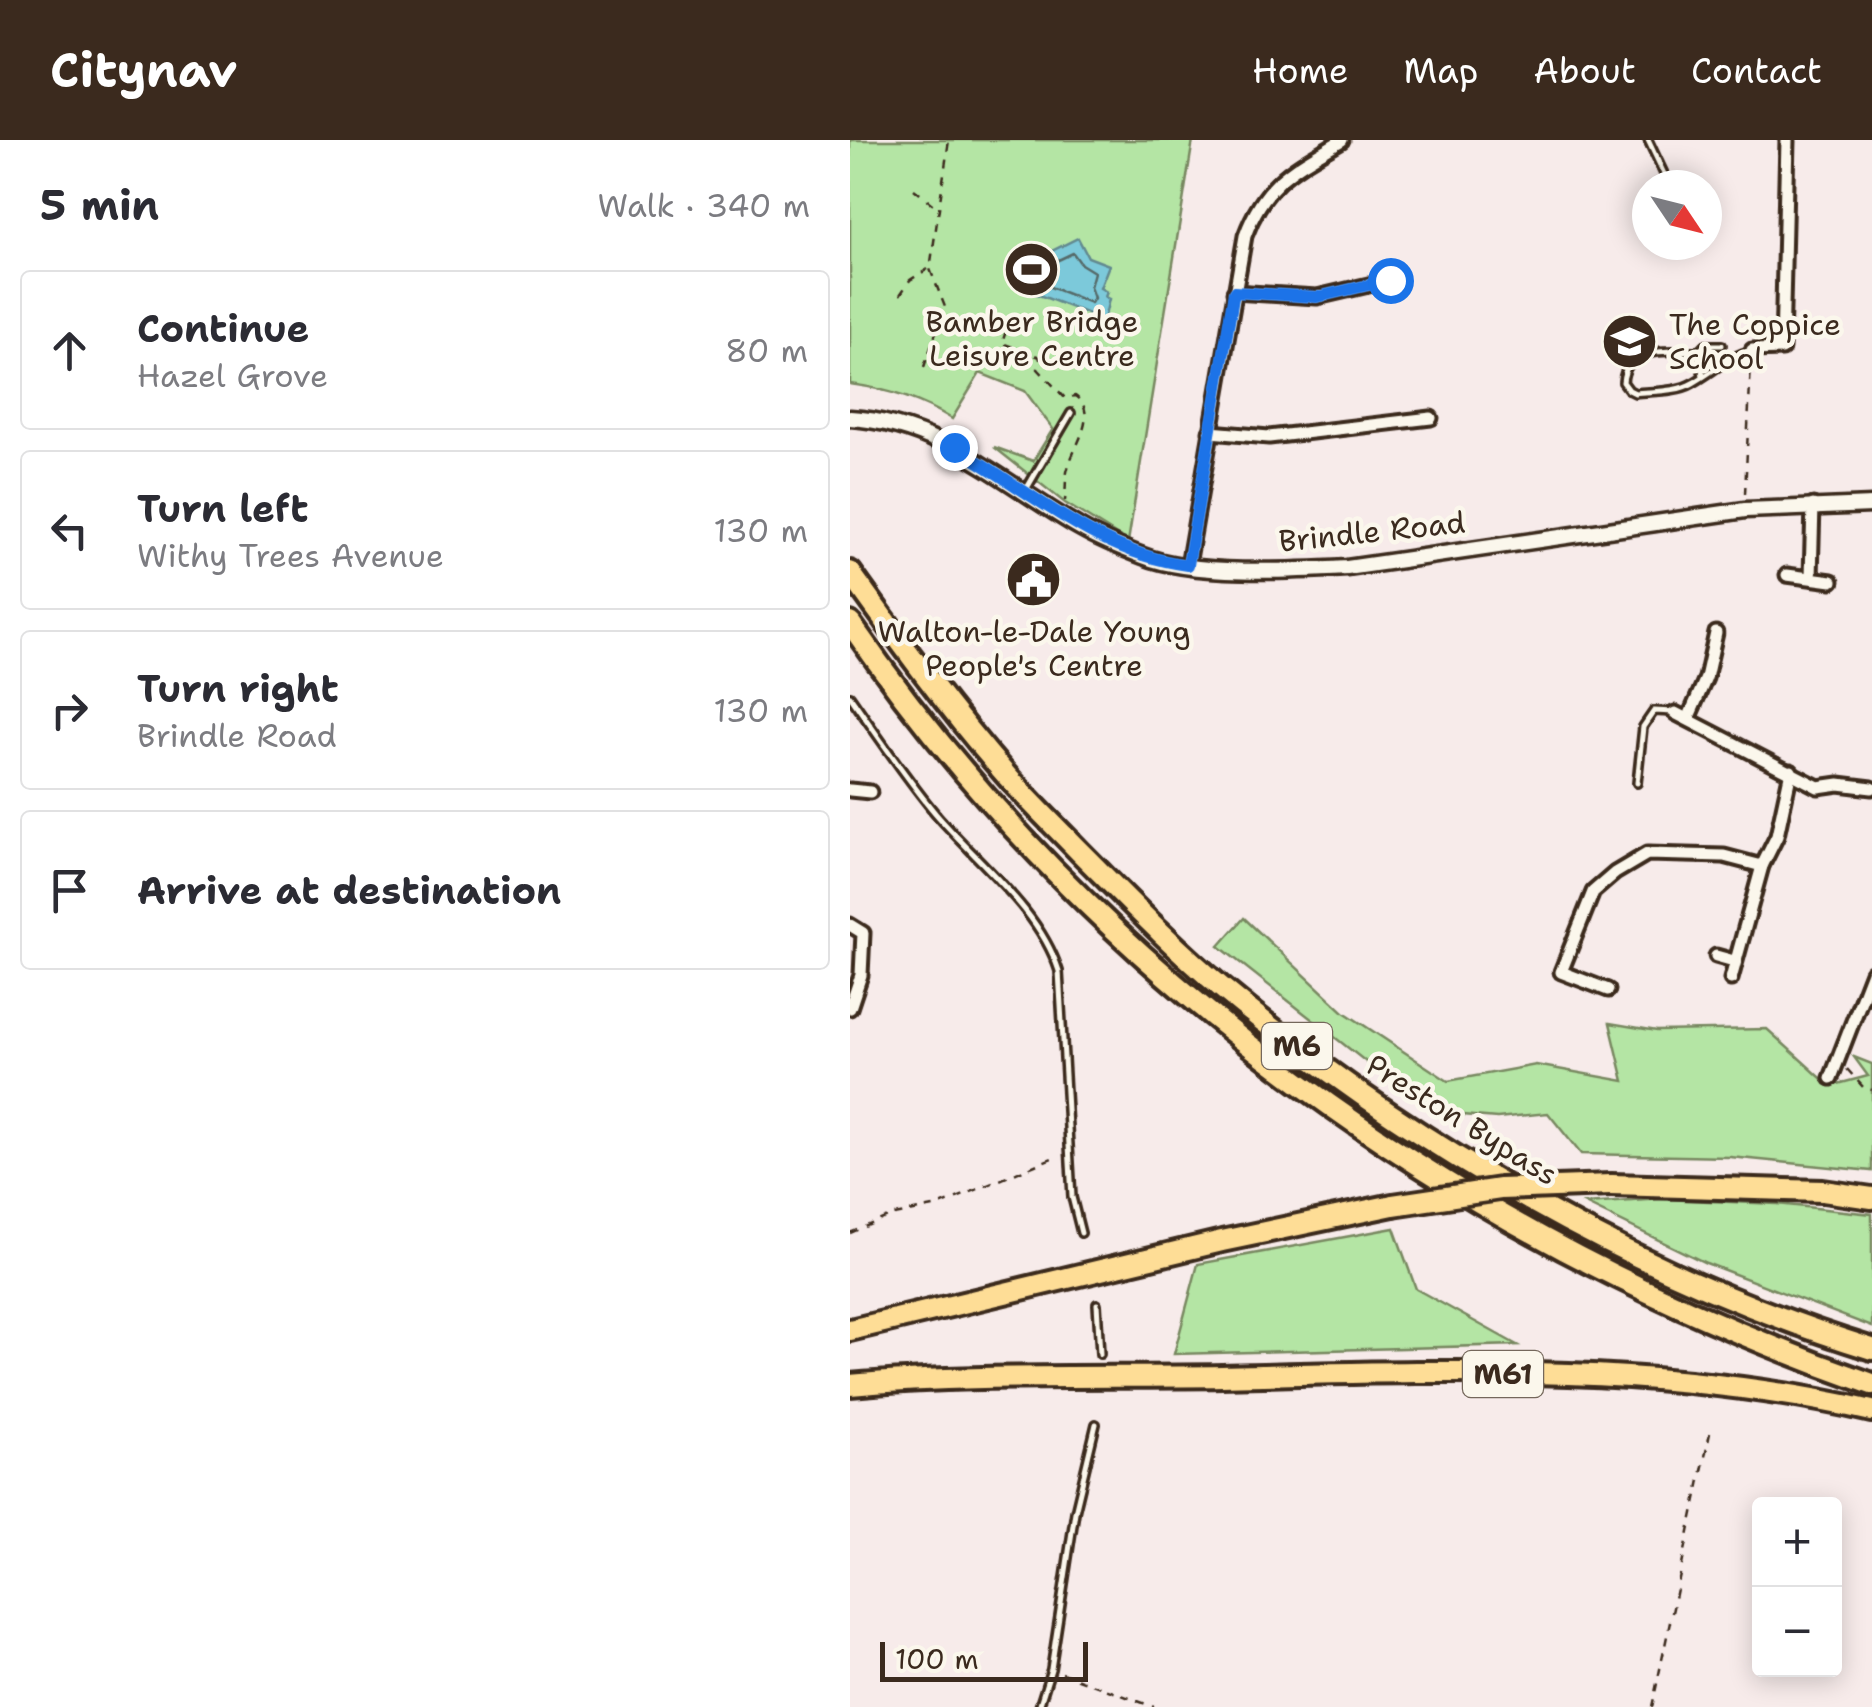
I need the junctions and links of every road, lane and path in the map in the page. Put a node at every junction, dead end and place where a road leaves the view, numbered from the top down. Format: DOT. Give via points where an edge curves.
graph roads {
  1 [pos="949,140"];
  2 [pos="1342,140"];
  3 [pos="1648,140"];
  4 [pos="1786,140"];
  5 [pos="1320,145"];
  6 [pos="1661,170"];
  7 [pos="914,190"];
  8 [pos="937,208"];
  9 [pos="930,269"];
  10 [pos="1390,280"];
  11 [pos="1234,292"];
  12 [pos="900,294"];
  13 [pos="1006,331"];
  14 [pos="1722,345"];
  15 [pos="1752,350"];
  16 [pos="1699,351"];
  17 [pos="924,367"];
  18 [pos="1703,376"];
  19 [pos="1071,413"];
  20 [pos="850,418"];
  21 [pos="1431,418"];
  22 [pos="1210,432"];
  23 [pos="1025,491"];
  24 [pos="1872,504"];
  25 [pos="1813,505"];
  26 [pos="1744,510"];
  27 [pos="1064,517"];
  28 [pos="1188,565"];
  29 [pos="850,572"];
  30 [pos="1787,576"];
  31 [pos="1811,577"];
  32 [pos="1832,581"];
  33 [pos="850,623"];
  34 [pos="1716,633"];
  35 [pos="850,696"];
  36 [pos="1676,713"];
  37 [pos="1688,720"];
  38 [pos="1791,771"];
  39 [pos="1637,783"];
  40 [pos="1872,788"];
  41 [pos="850,790"];
  42 [pos="870,792"];
  43 [pos="1606,862"];
  44 [pos="1762,866"];
  45 [pos="1615,873"];
  46 [pos="850,925"];
  47 [pos="1716,956"];
  48 [pos="1734,961"];
  49 [pos="1872,972"];
  50 [pos="1730,979"];
  51 [pos="1608,990"];
  52 [pos="850,1008"];
  53 [pos="1838,1061"];
  54 [pos="1831,1078"];
  55 [pos="1872,1090"];
  56 [pos="1068,1147"];
  57 [pos="1872,1198"];
  58 [pos="1081,1233"];
  59 [pos="850,1234"];
  60 [pos="1098,1304"];
  61 [pos="850,1330"];
  62 [pos="1872,1350"];
  63 [pos="1100,1354"];
  64 [pos="1872,1384"];
  65 [pos="850,1385"];
  66 [pos="1872,1411"];
  67 [pos="1096,1424"];
  68 [pos="1710,1433"];
  69 [pos="1051,1670"];
  70 [pos="1039,1707"];
  71 [pos="1154,1707"];
  72 [pos="1652,1707"];
  1 -- 8 [label="path"];
  2 -- 5 [label="street"];
  3 -- 6 [label="lane"];
  4 -- 15 [label="street" via="1782,350"];
  5 -- 11 [label="street" via="1258,204"];
  7 -- 8 [label="path"];
  8 -- 9 [label="path"];
  9 -- 12 [label="path"];
  9 -- 17 [label="path" via="946,306"];
  10 -- 11 [label="street" via="1317,297"];
  11 -- 22 [label="street"];
  13 -- 27 [label="path" via="1002,343 1040,357 1038,370 1065,398 1084,402 1087,414 1067,471"];
  14 -- 16 [label="lane"];
  15 -- 18 [label="lane"];
  15 -- 26 [label="path"];
  16 -- 18 [label="lane"];
  16 -- 18 [label="lane" via="1640,354 1627,364 1623,382 1643,392 1689,386"];
  19 -- 23 [label="lane"];
  20 -- 23 [label="street, Brindle Road" via="935,439"];
  21 -- 22 [label="street" via="1269,437"];
  22 -- 28 [label="street"];
  23 -- 27 [label="street, Brindle Road"];
  24 -- 25 [label="street, Brindle Road"];
  25 -- 26 [label="street, Brindle Road"];
  25 -- 31 [label="street"];
  26 -- 28 [label="street, Brindle Road" via="1347,568"];
  27 -- 28 [label="street, Brindle Road" via="1146,558"];
  29 -- 62 [label="highway, Preston Bypass / M6" via="1007,777 1147,920 1320,1064 1515,1194 1708,1288"];
  30 -- 31 [label="street"];
  31 -- 32 [label="street"];
  33 -- 64 [label="highway, Preston Bypass / M6" via="1036,851 1147,960 1270,1062 1400,1154 1536,1237 1739,1335"];
  34 -- 37 [label="street"];
  35 -- 56 [label="lane" via="934,812 1052,950 1060,985"];
  36 -- 37 [label="street"];
  36 -- 39 [label="lane" via="1658,710 1646,719"];
  37 -- 38 [label="street"];
  38 -- 40 [label="street" via="1818,787"];
  38 -- 44 [label="street" via="1778,836"];
  41 -- 42 [label="street"];
  43 -- 45 [label="street"];
  44 -- 45 [label="street" via="1724,856 1647,854"];
  44 -- 48 [label="street"];
  45 -- 51 [label="street" via="1593,892 1561,972"];
  46 -- 52 [label="street" via="863,933 864,958"];
  47 -- 48 [label="street"];
  48 -- 50 [label="street"];
  49 -- 53 [label="street"];
  53 -- 54 [label="street"];
  53 -- 55 [label="path"];
  56 -- 58 [label="lane"];
  56 -- 59 [label="path" via="938,1206 890,1216"];
  57 -- 61 [label="highway, bridge" via="1611,1185 1500,1190 1205,1244"];
  60 -- 63 [label="lane"];
  65 -- 66 [label="highway, M61" via="1346,1373 1634,1374 1803,1395"];
  67 -- 69 [label="lane"];
  68 -- 72 [label="path"];
  69 -- 70 [label="lane"];
  69 -- 71 [label="path"];
}
